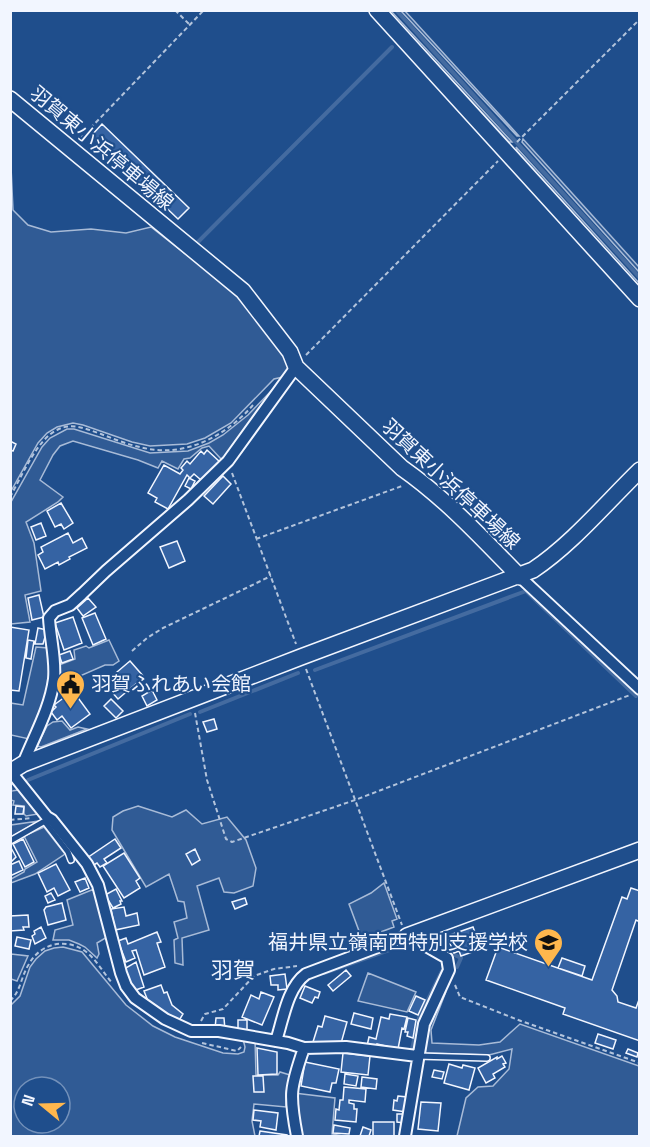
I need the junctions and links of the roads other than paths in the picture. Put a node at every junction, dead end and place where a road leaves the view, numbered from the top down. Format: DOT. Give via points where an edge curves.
graph roads {
  1 [pos="377,10"];
  2 [pos="10,99"];
  3 [pos="639,299"];
  4 [pos="296,367"];
  5 [pos="639,470"];
  6 [pos="520,577"];
  7 [pos="639,688"];
  8 [pos="15,769"];
  9 [pos="46,818"];
  10 [pos="10,841"];
  11 [pos="639,850"];
  12 [pos="71,860"];
  13 [pos="413,934"];
  14 [pos="276,1041"];
  15 [pos="304,1048"];
  16 [pos="417,1056"];
  17 [pos="487,1058"];
  18 [pos="297,1137"];
  19 [pos="405,1137"];
  1 -- 3 [label="main road"];
  2 -- 4 [label="main road, 羽賀東小浜停車場線" via="243,291 290,352"];
  4 -- 6 [label="main road, 羽賀東小浜停車場線"];
  4 -- 8 [label="street" via="228,461 70,605 55,611 50,618 54,682 40,723"];
  5 -- 6 [label="main road" via="546,562"];
  6 -- 7 [label="street"];
  6 -- 8 [label="main road, 羽賀東小浜停車場線" via="193,698"];
  8 -- 9 [label="street"];
  9 -- 10 [label="lane"];
  9 -- 12 [label="lane"];
  9 -- 14 [label="street" via="52,820 93,874 121,973 135,998 197,1036 219,1032"];
  11 -- 13 [label="main road"];
  13 -- 14 [label="street" via="306,974 291,995"];
  13 -- 16 [label="street" via="447,957 449,970 424,1024"];
  14 -- 15 [label="street"];
  15 -- 16 [label="street" via="346,1047"];
  15 -- 18 [label="street" via="291,1093"];
  16 -- 17 [label="lane"];
  16 -- 19 [label="street"];
}
